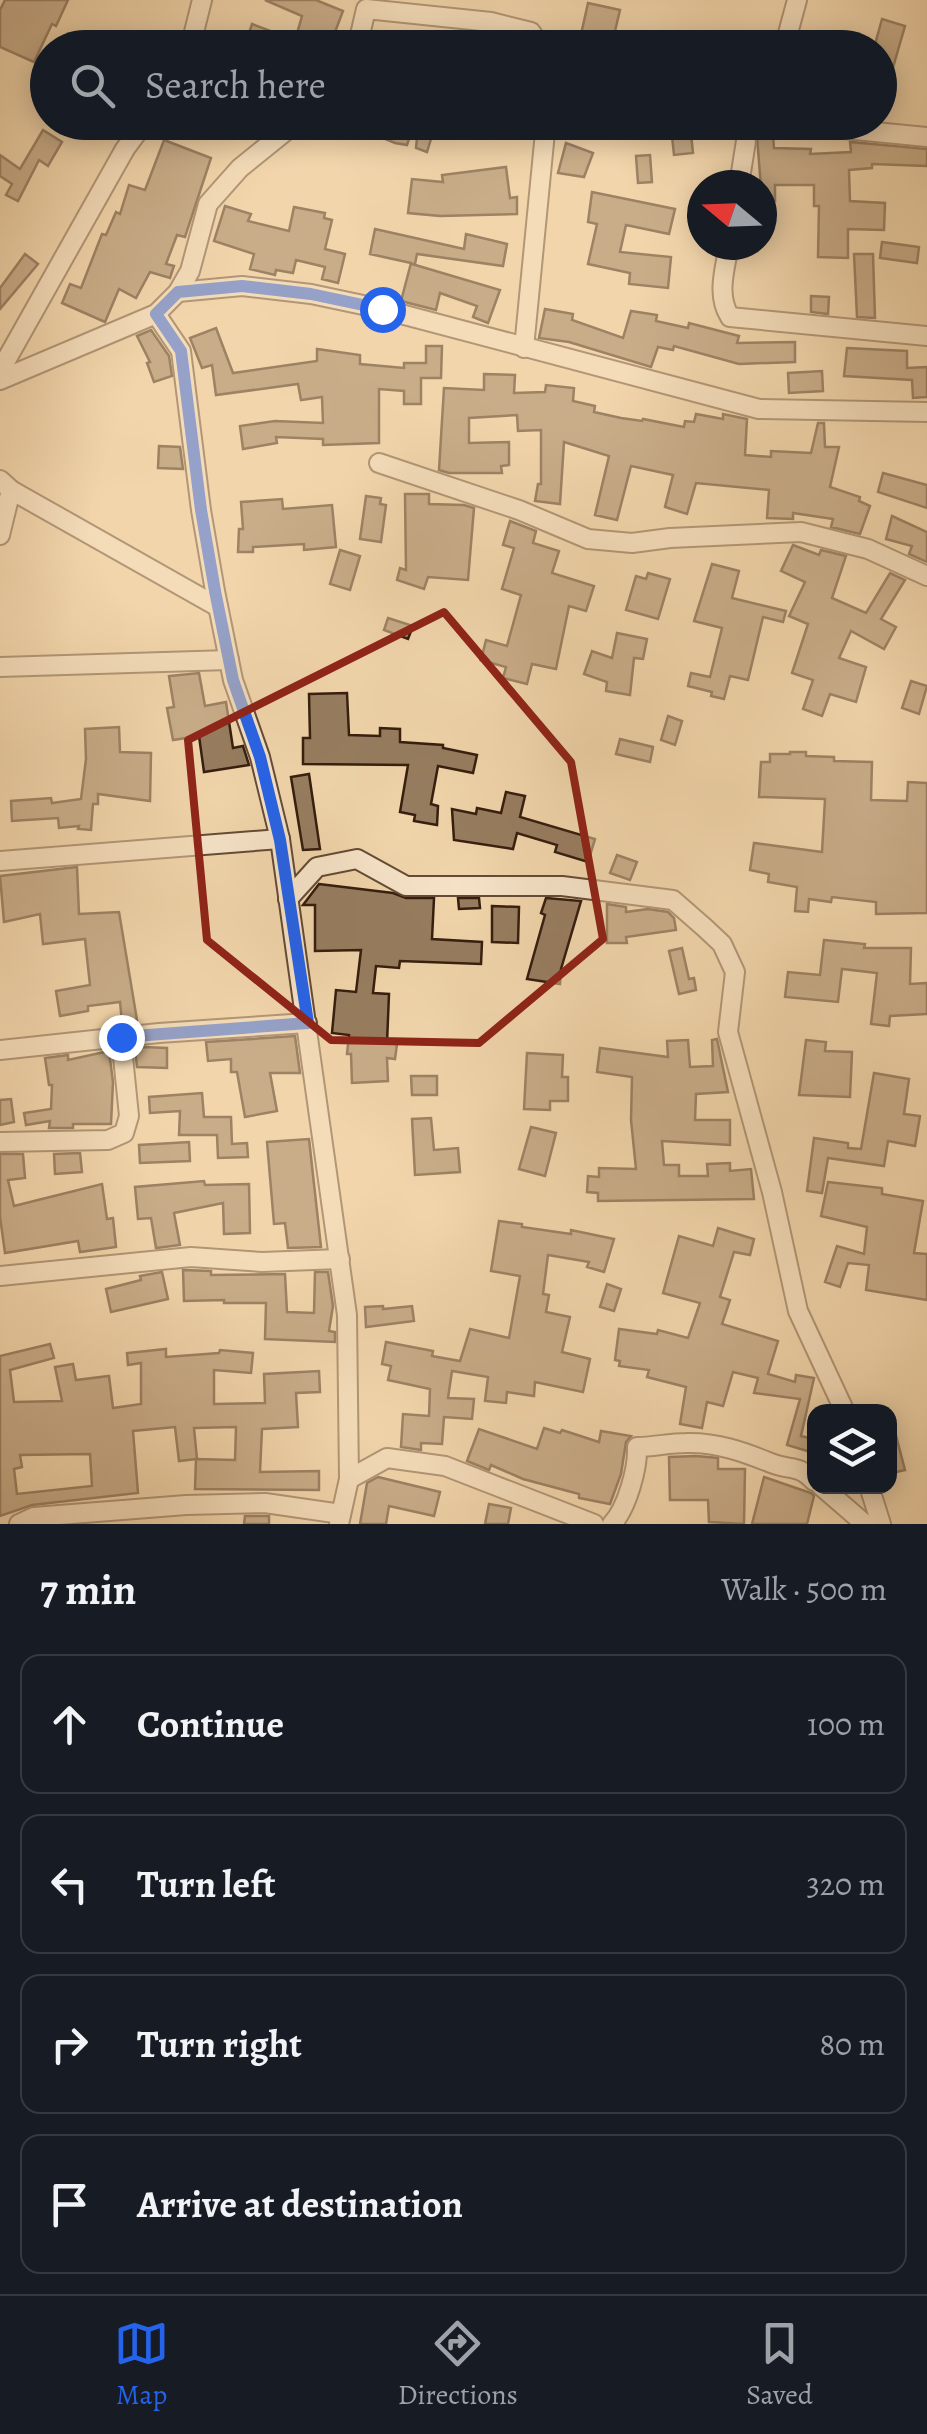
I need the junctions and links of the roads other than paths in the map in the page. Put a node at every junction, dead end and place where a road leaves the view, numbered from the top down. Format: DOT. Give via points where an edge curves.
graph roads {
  1 [pos="202,0"];
  2 [pos="798,0"];
  3 [pos="366,4"];
  4 [pos="194,30"];
  5 [pos="361,30"];
  6 [pos="523,30"];
  7 [pos="789,30"];
  8 [pos="897,134"];
  9 [pos="927,137"];
  10 [pos="132,140"];
  11 [pos="274,140"];
  12 [pos="544,140"];
  13 [pos="745,140"];
  14 [pos="741,170"];
  15 [pos="727,260"];
  16 [pos="178,292"];
  17 [pos="156,314"];
  18 [pos="927,336"];
  19 [pos="524,348"];
  20 [pos="0,371"];
  21 [pos="0,380"];
  22 [pos="927,412"];
  23 [pos="379,463"];
  24 [pos="5,484"];
  25 [pos="0,535"];
  26 [pos="927,576"];
  27 [pos="218,607"];
  28 [pos="229,660"];
  29 [pos="0,667"];
  30 [pos="280,840"];
  31 [pos="0,861"];
  32 [pos="288,899"];
  33 [pos="308,1023"];
  34 [pos="121,1037"];
  35 [pos="0,1050"];
  36 [pos="0,1142"];
  37 [pos="340,1260"];
  38 [pos="0,1276"];
  39 [pos="841,1404"];
  40 [pos="807,1473"];
  41 [pos="350,1479"];
  42 [pos="830,1494"];
  43 [pos="870,1518"];
  44 [pos="340,1519"];
  45 [pos="19,1524"];
  46 [pos="594,1524"];
  47 [pos="612,1524"];
  1 -- 4 [label="street"];
  2 -- 7 [label="street"];
  3 -- 5 [label="street"];
  3 -- 6 [label="street"];
  8 -- 9 [label="street"];
  10 -- 20 [label="street"];
  11 -- 16 [label="street" via="208,204"];
  12 -- 19 [label="street"];
  13 -- 14 [label="street"];
  15 -- 18 [label="street" via="722,288 730,317"];
  16 -- 17 [label="street"];
  16 -- 19 [label="street" via="242,286 311,294"];
  17 -- 21 [label="street"];
  17 -- 27 [label="street" via="181,351"];
  19 -- 22 [label="street" via="759,409"];
  23 -- 26 [label="street" via="588,539 632,543 800,532 868,549"];
  24 -- 25 [label="street"];
  24 -- 27 [label="street"];
  27 -- 28 [label="street"];
  28 -- 29 [label="street"];
  28 -- 30 [label="street"];
  30 -- 31 [label="street"];
  30 -- 32 [label="street"];
  32 -- 33 [label="street"];
  32 -- 39 [label="street" via="316,866 357,860 406,886 562,886 673,900 705,928 722,944 735,972 728,1032 798,1311"];
  33 -- 34 [label="street"];
  33 -- 37 [label="street"];
  34 -- 35 [label="street"];
  34 -- 36 [label="street" via="129,1116 124,1134"];
  37 -- 38 [label="street" via="191,1256"];
  37 -- 41 [label="street"];
  40 -- 47 [label="street" via="718,1446 637,1447"];
  41 -- 44 [label="street"];
  41 -- 46 [label="street" via="386,1458 444,1466"];
  42 -- 43 [label="street"];
  44 -- 45 [label="street" via="265,1503 34,1516"];
}
